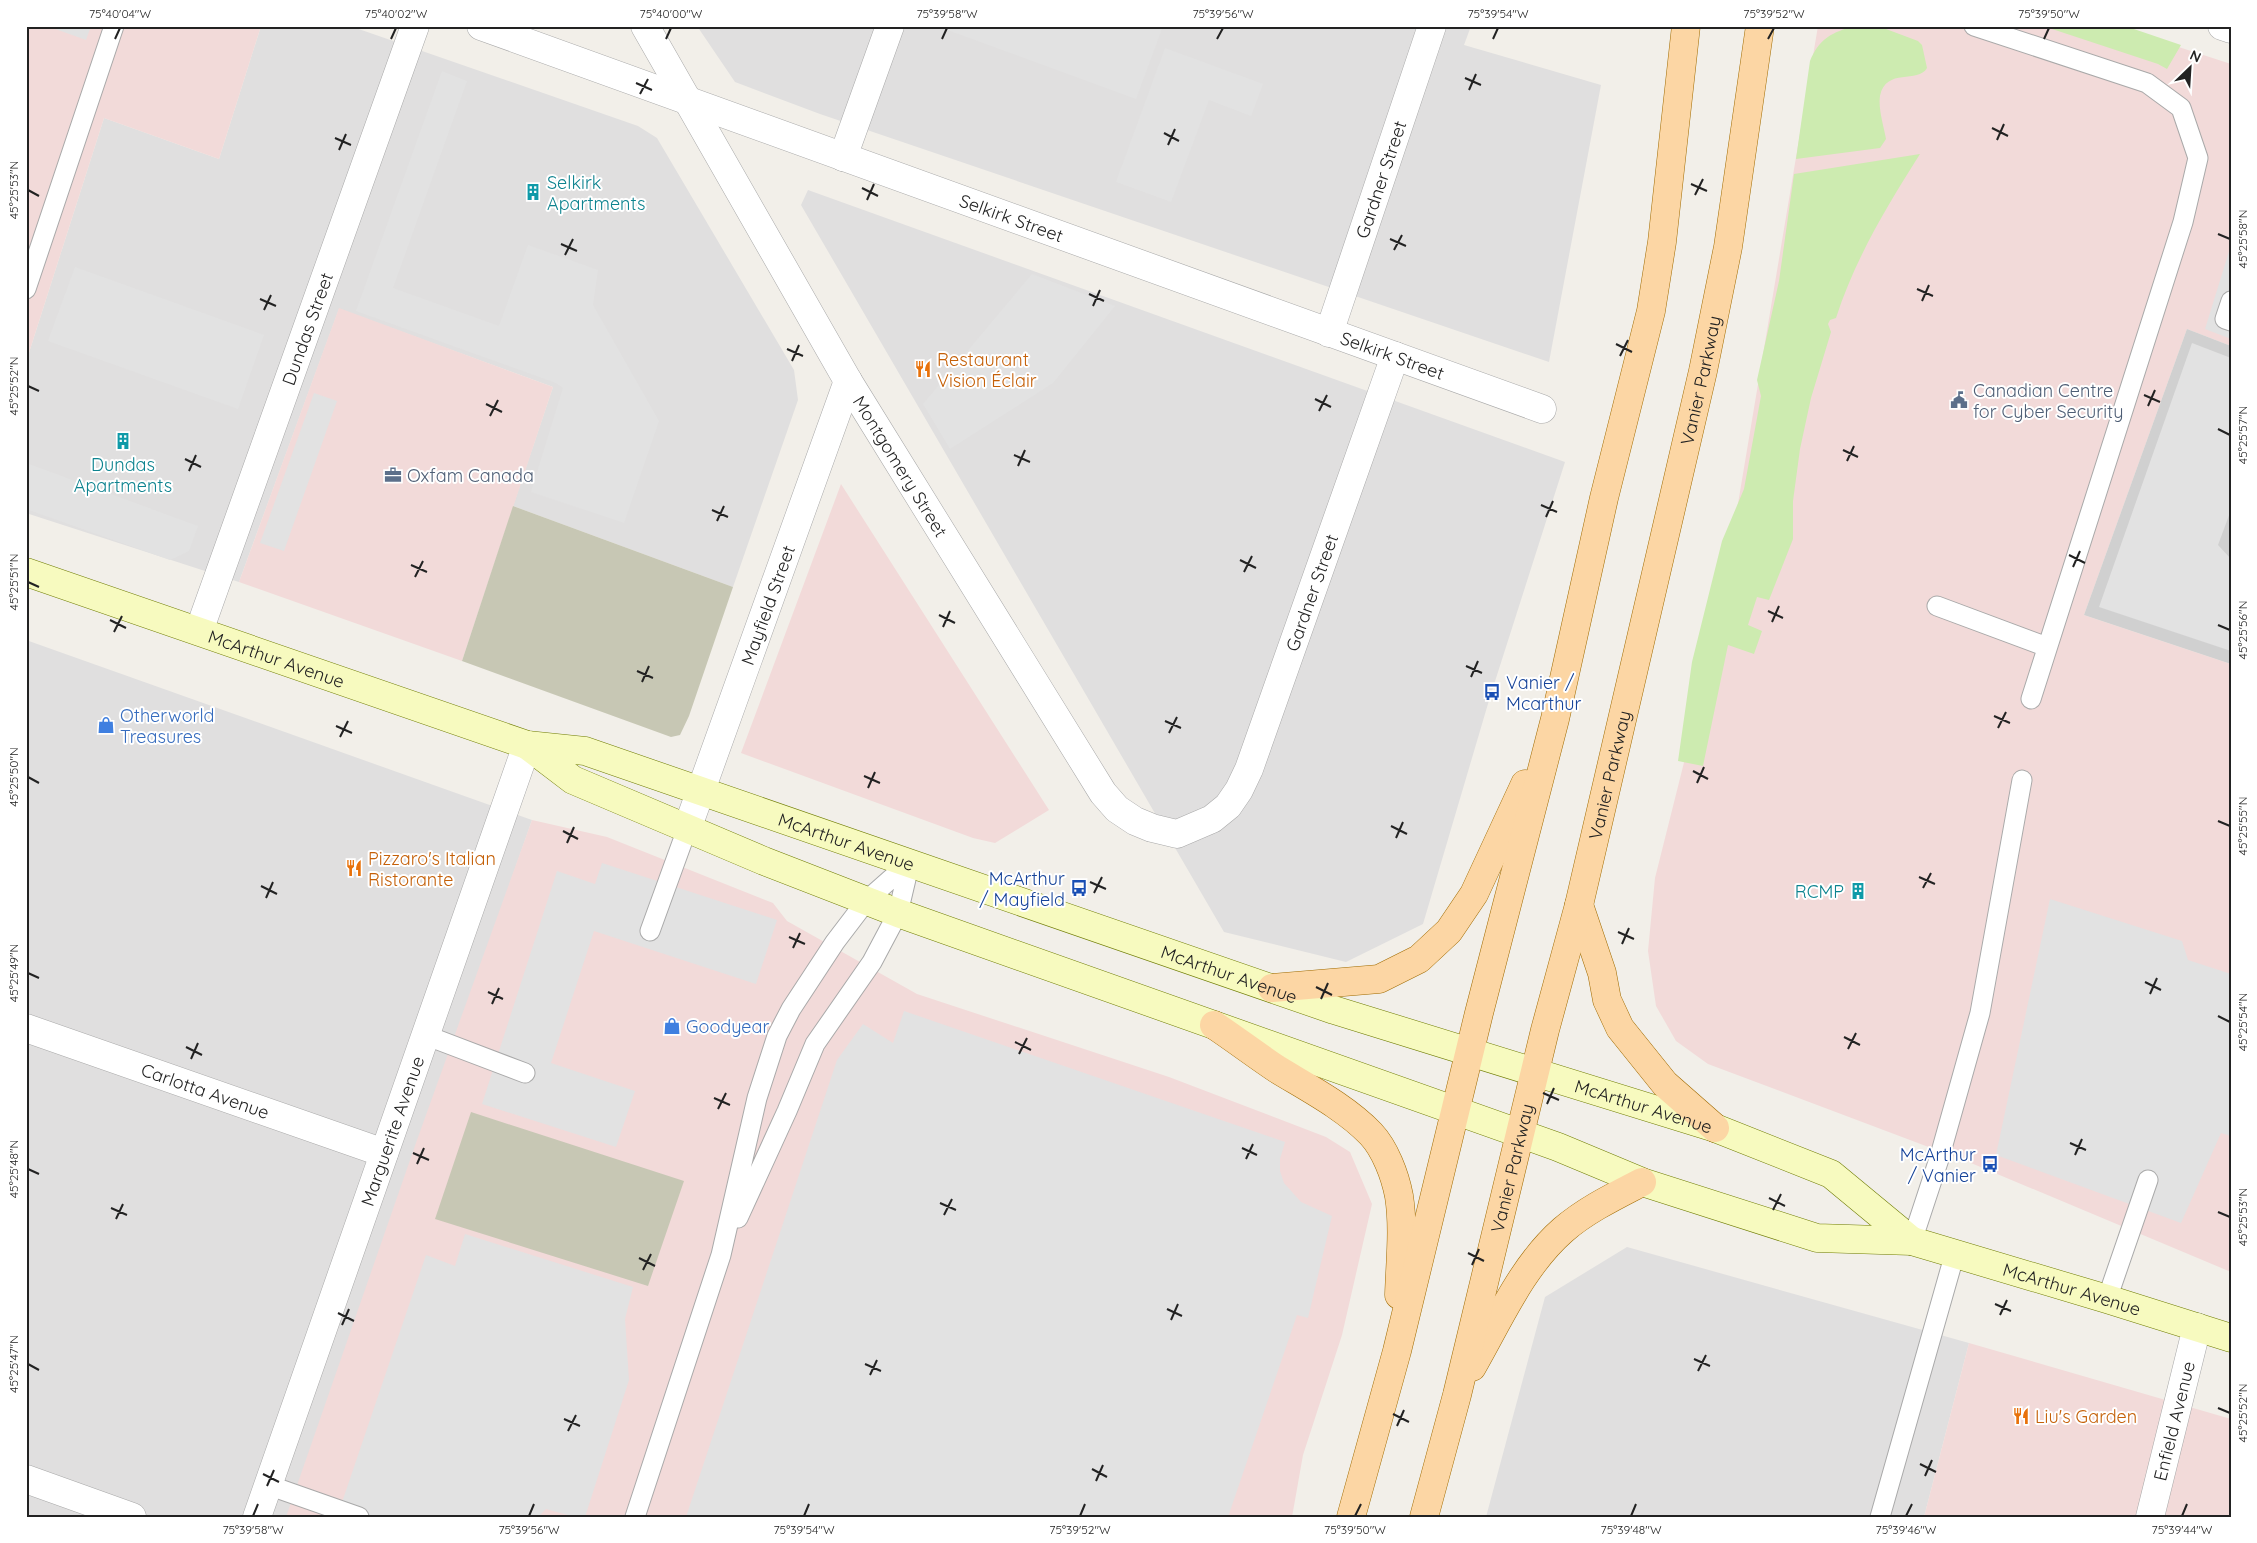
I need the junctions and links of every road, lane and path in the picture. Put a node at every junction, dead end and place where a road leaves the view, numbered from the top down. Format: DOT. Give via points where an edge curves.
graph roads {
  1 [pos="114,26"];
  2 [pos="415,26"];
  3 [pos="480,26"];
  4 [pos="645,26"];
  5 [pos="890,26"];
  6 [pos="1432,26"];
  7 [pos="1686,26"];
  8 [pos="1760,26"];
  9 [pos="1974,26"];
  10 [pos="2222,26"];
  11 [pos="2231,29"];
  12 [pos="688,101"];
  13 [pos="843,157"];
  14 [pos="26,289"];
  15 [pos="2231,301"];
  16 [pos="2231,321"];
  17 [pos="1330,333"];
  18 [pos="1395,356"];
  19 [pos="848,381"];
  20 [pos="1542,409"];
  21 [pos="26,572"];
  22 [pos="1937,606"];
  23 [pos="199,631"];
  24 [pos="2047,648"];
  25 [pos="2030,699"];
  26 [pos="1555,719"];
  27 [pos="527,745"];
  28 [pos="2022,780"];
  29 [pos="700,790"];
  30 [pos="1212,819"];
  31 [pos="687,829"];
  32 [pos="910,862"];
  33 [pos="867,900"];
  34 [pos="1579,905"];
  35 [pos="898,912"];
  36 [pos="650,931"];
  37 [pos="1272,988"];
  38 [pos="1214,1025"];
  39 [pos="26,1028"];
  40 [pos="425,1034"];
  41 [pos="1470,1053"];
  42 [pos="525,1073"];
  43 [pos="1534,1073"];
  44 [pos="1456,1112"];
  45 [pos="1715,1128"];
  46 [pos="1519,1133"];
  47 [pos="384,1153"];
  48 [pos="2148,1180"];
  49 [pos="1642,1182"];
  50 [pos="1912,1241"];
  51 [pos="1955,1252"];
  52 [pos="721,1255"];
  53 [pos="2106,1299"];
  54 [pos="2197,1327"];
  55 [pos="2231,1338"];
  56 [pos="1397,1351"];
  57 [pos="1456,1395"];
  58 [pos="26,1479"];
  59 [pos="268,1485"];
  60 [pos="132,1517"];
  61 [pos="257,1517"];
  62 [pos="359,1517"];
  63 [pos="635,1517"];
  64 [pos="1351,1517"];
  65 [pos="1424,1517"];
  66 [pos="1880,1517"];
  67 [pos="2150,1517"];
  1 -- 14 [label="lane"];
  2 -- 23 [label="street, Dundas Street"];
  3 -- 12 [label="street, Selkirk Street"];
  4 -- 12 [label="street, Montgomery Street"];
  5 -- 13 [label="street"];
  6 -- 17 [label="street, Gardner Street"];
  7 -- 26 [label="main road" via="1662,242 1651,311 1604,498"];
  8 -- 34 [label="main road, Vanier Parkway" via="1726,257 1703,371"];
  9 -- 24 [label="lane" via="2147,83 2181,108 2198,158 2183,222"];
  10 -- 11 [label="street"];
  12 -- 13 [label="street, Selkirk Street"];
  12 -- 19 [label="street, Montgomery Street"];
  13 -- 17 [label="street, Selkirk Street"];
  15 -- 16 [label="lane" via="2225,319"];
  17 -- 18 [label="street, Selkirk Street"];
  18 -- 20 [label="street, Selkirk Street"];
  18 -- 30 [label="street, Gardner Street" via="1248,769 1228,806"];
  19 -- 29 [label="street, Mayfield Street"];
  19 -- 30 [label="street, Montgomery Street" via="1103,793 1135,821 1177,834"];
  21 -- 23 [label="main road, McArthur Avenue"];
  22 -- 24 [label="lane"];
  23 -- 27 [label="main road, McArthur Avenue"];
  24 -- 25 [label="lane"];
  26 -- 37 [label="main road" via="1474,894 1436,944 1419,959 1379,979"];
  26 -- 41 [label="main road"];
  27 -- 29 [label="main road, McArthur Avenue" via="585,751"];
  27 -- 31 [label="main road, McArthur Avenue" via="573,780"];
  27 -- 40 [label="street, Marguerite Avenue"];
  28 -- 50 [label="lane" via="1980,1013"];
  29 -- 31 [label="street, Mayfield Street"];
  29 -- 32 [label="main road, McArthur Avenue"];
  31 -- 33 [label="main road, McArthur Avenue"];
  31 -- 36 [label="lane"];
  32 -- 33 [label="lane"];
  32 -- 35 [label="lane"];
  32 -- 37 [label="main road, McArthur Avenue"];
  33 -- 35 [label="main road, McArthur Avenue"];
  33 -- 52 [label="lane" via="835,942 777,1036 757,1098"];
  34 -- 43 [label="main road, Vanier Parkway"];
  34 -- 45 [label="main road" via="1602,973 1607,1000 1620,1028 1665,1084"];
  35 -- 38 [label="main road, McArthur Avenue"];
  35 -- 52 [label="lane" via="872,962 815,1044"];
  37 -- 41 [label="main road, McArthur Avenue"];
  38 -- 44 [label="main road, McArthur Avenue"];
  38 -- 56 [label="main road" via="1358,1122 1372,1135 1384,1154 1395,1181 1401,1218"];
  39 -- 47 [label="street, Carlotta Avenue"];
  40 -- 42 [label="lane"];
  40 -- 47 [label="street, Marguerite Avenue"];
  41 -- 43 [label="main road, McArthur Avenue"];
  41 -- 44 [label="main road"];
  43 -- 45 [label="main road, McArthur Avenue"];
  43 -- 46 [label="main road, Vanier Parkway"];
  44 -- 46 [label="main road, McArthur Avenue"];
  44 -- 56 [label="main road"];
  45 -- 50 [label="main road, McArthur Avenue" via="1831,1174"];
  46 -- 49 [label="main road, McArthur Avenue"];
  46 -- 57 [label="main road, Vanier Parkway"];
  47 -- 59 [label="street, Marguerite Avenue"];
  48 -- 53 [label="lane"];
  49 -- 50 [label="main road, McArthur Avenue" via="1817,1238"];
  49 -- 57 [label="main road" via="1607,1200 1564,1229 1550,1243 1522,1278"];
  50 -- 51 [label="main road, McArthur Avenue"];
  51 -- 53 [label="main road, McArthur Avenue"];
  51 -- 66 [label="lane"];
  52 -- 63 [label="lane"];
  53 -- 54 [label="main road, McArthur Avenue"];
  54 -- 55 [label="main road, McArthur Avenue"];
  54 -- 67 [label="street, Enfield Avenue"];
  56 -- 64 [label="main road"];
  57 -- 65 [label="main road, Vanier Parkway"];
  58 -- 60 [label="street"];
  59 -- 61 [label="street, Marguerite Avenue"];
  59 -- 62 [label="lane"];
}
